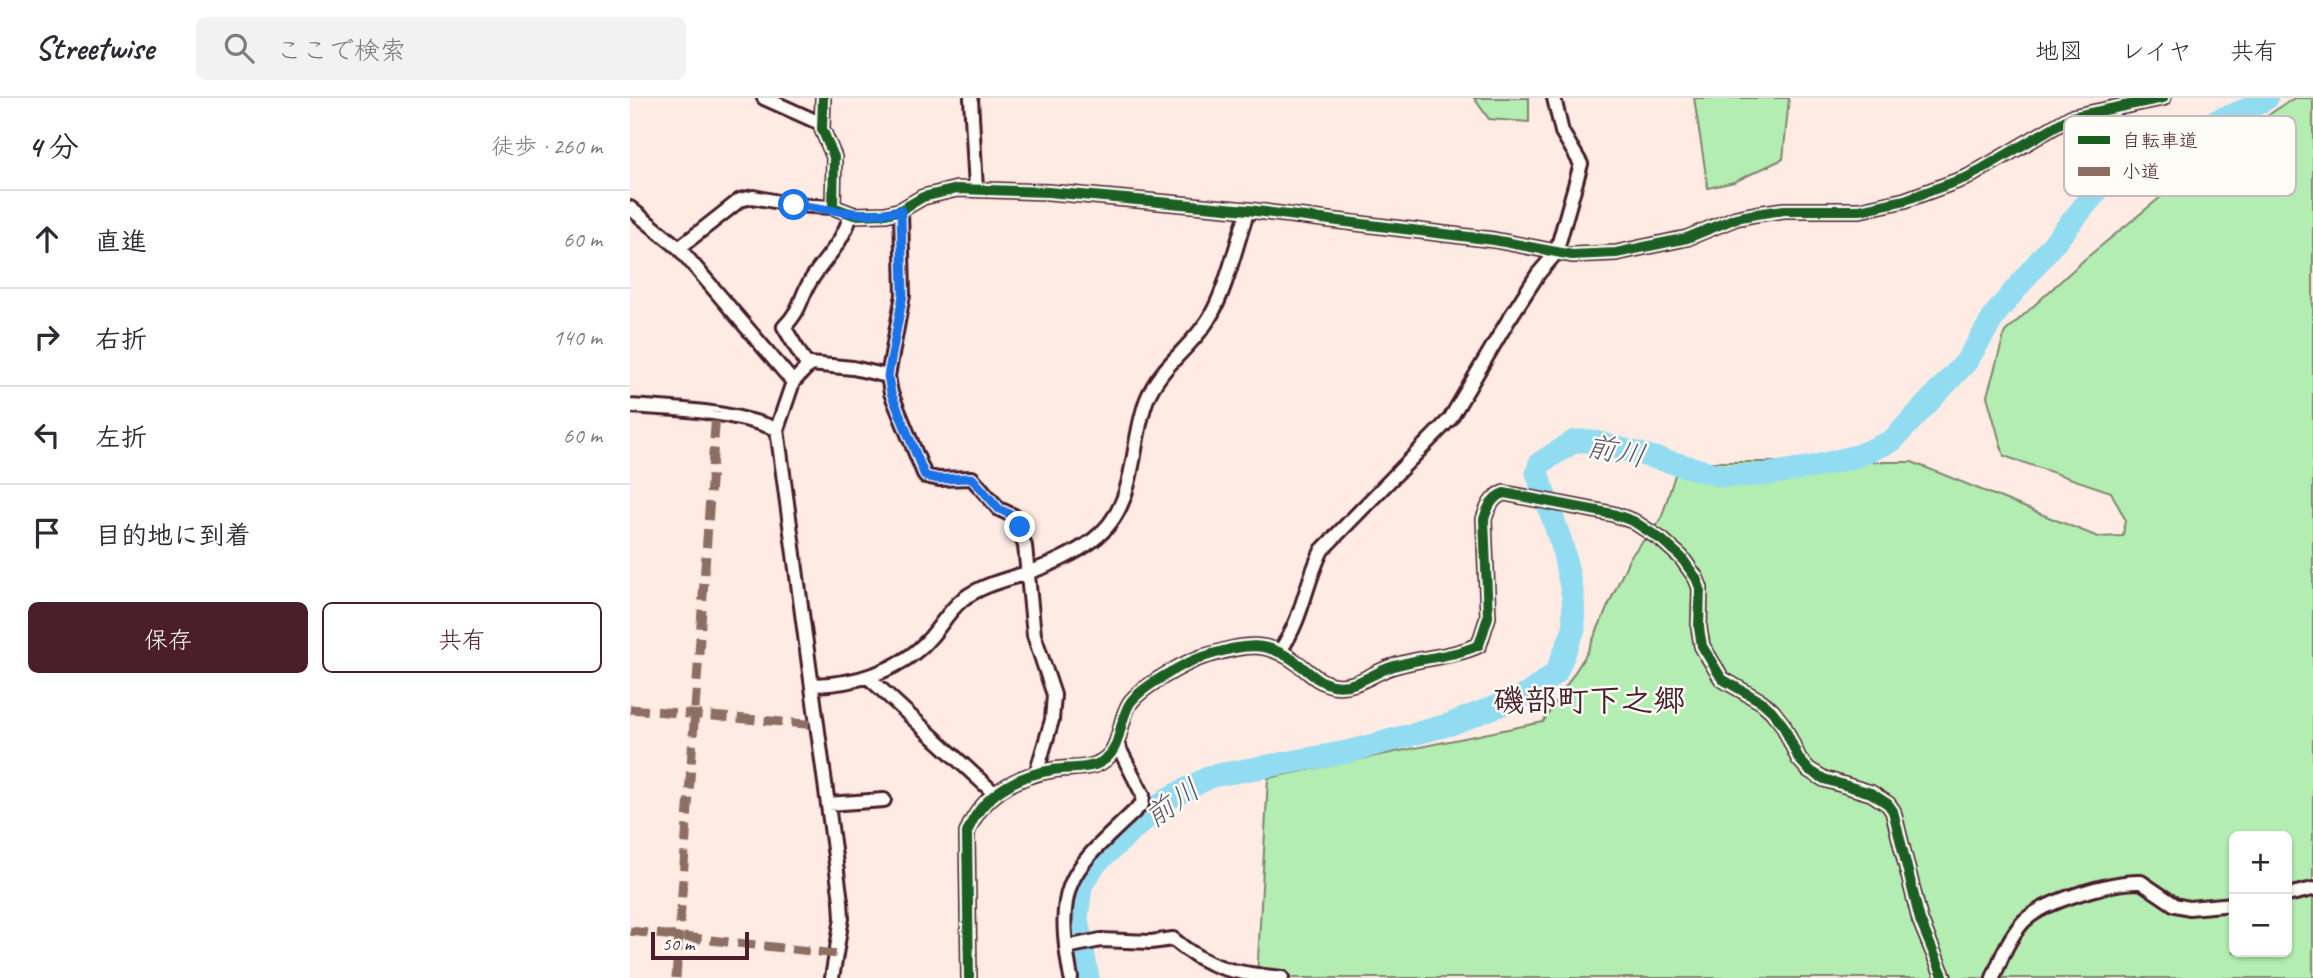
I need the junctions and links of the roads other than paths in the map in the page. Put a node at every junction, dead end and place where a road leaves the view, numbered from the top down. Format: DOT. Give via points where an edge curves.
graph roads {
  1 [pos="764,98"];
  2 [pos="822,98"];
  3 [pos="971,98"];
  4 [pos="1554,98"];
  5 [pos="2163,98"];
  6 [pos="2076,116"];
  7 [pos="2064,121"];
  8 [pos="822,124"];
  9 [pos="976,189"];
  10 [pos="630,208"];
  11 [pos="833,208"];
  12 [pos="901,210"];
  13 [pos="1248,211"];
  14 [pos="851,215"];
  15 [pos="678,248"];
  16 [pos="1556,253"];
  17 [pos="808,367"];
  18 [pos="888,376"];
  19 [pos="793,382"];
  20 [pos="630,406"];
  21 [pos="777,429"];
  22 [pos="1029,572"];
  23 [pos="1280,651"];
  24 [pos="869,677"];
  25 [pos="814,685"];
  26 [pos="1117,744"];
  27 [pos="1036,774"];
  28 [pos="994,793"];
  29 [pos="884,800"];
  30 [pos="828,804"];
  31 [pos="2313,889"];
  32 [pos="2291,894"];
  33 [pos="2229,904"];
  34 [pos="1066,947"];
  35 [pos="832,978"];
  36 [pos="969,978"];
  37 [pos="1071,978"];
  38 [pos="1282,978"];
  39 [pos="1944,978"];
  40 [pos="1993,978"];
  1 -- 8 [label="street"];
  2 -- 8 [label="street"];
  3 -- 9 [label="street"];
  4 -- 16 [label="street" via="1562,132 1581,164"];
  5 -- 6 [label="street"];
  7 -- 16 [label="street" via="1968,177 1905,200 1860,211 1784,210 1746,216 1687,238 1616,253"];
  8 -- 11 [label="street" via="834,157"];
  9 -- 12 [label="street" via="923,197"];
  9 -- 13 [label="street"];
  10 -- 15 [label="street"];
  11 -- 14 [label="street"];
  11 -- 15 [label="street" via="760,198 740,200"];
  12 -- 14 [label="street"];
  12 -- 18 [label="street" via="903,295"];
  13 -- 16 [label="street" via="1494,240"];
  13 -- 22 [label="street" via="1209,320 1171,359 1147,397 1131,479 1107,527 1093,540"];
  14 -- 17 [label="street" via="832,255 813,277 798,312 784,327"];
  15 -- 19 [label="street"];
  16 -- 23 [label="street" via="1509,319 1450,419 1322,550 1312,569 1301,615"];
  17 -- 18 [label="street" via="853,368"];
  17 -- 19 [label="street"];
  18 -- 22 [label="street" via="925,476 972,478 999,509 1014,516"];
  19 -- 21 [label="street"];
  20 -- 21 [label="street" via="716,412"];
  21 -- 25 [label="street"];
  22 -- 24 [label="street" via="964,598 928,641"];
  22 -- 27 [label="street" via="1034,635 1054,695 1052,720"];
  23 -- 26 [label="street" via="1251,645 1192,661 1130,703"];
  23 -- 39 [label="street" via="1325,683 1350,685 1389,668 1479,645 1488,617 1484,519 1497,495 1633,521 1681,557 1696,578 1702,646 1722,679 1772,711 1809,770 1888,804 1896,819 1920,920"];
  24 -- 25 [label="street"];
  24 -- 28 [label="street"];
  25 -- 30 [label="street"];
  26 -- 27 [label="street" via="1113,754 1094,765"];
  26 -- 34 [label="street" via="1143,795 1142,804 1079,865 1065,895"];
  27 -- 28 [label="street"];
  28 -- 36 [label="street" via="967,833"];
  29 -- 30 [label="street"];
  30 -- 35 [label="street" via="842,918"];
  31 -- 32 [label="street"];
  33 -- 40 [label="street" via="2189,908 2166,900 2141,882 2107,886 2050,905 2026,920 2008,944"];
  34 -- 37 [label="street"];
  34 -- 38 [label="street" via="1101,940 1174,939 1208,963"];
}
